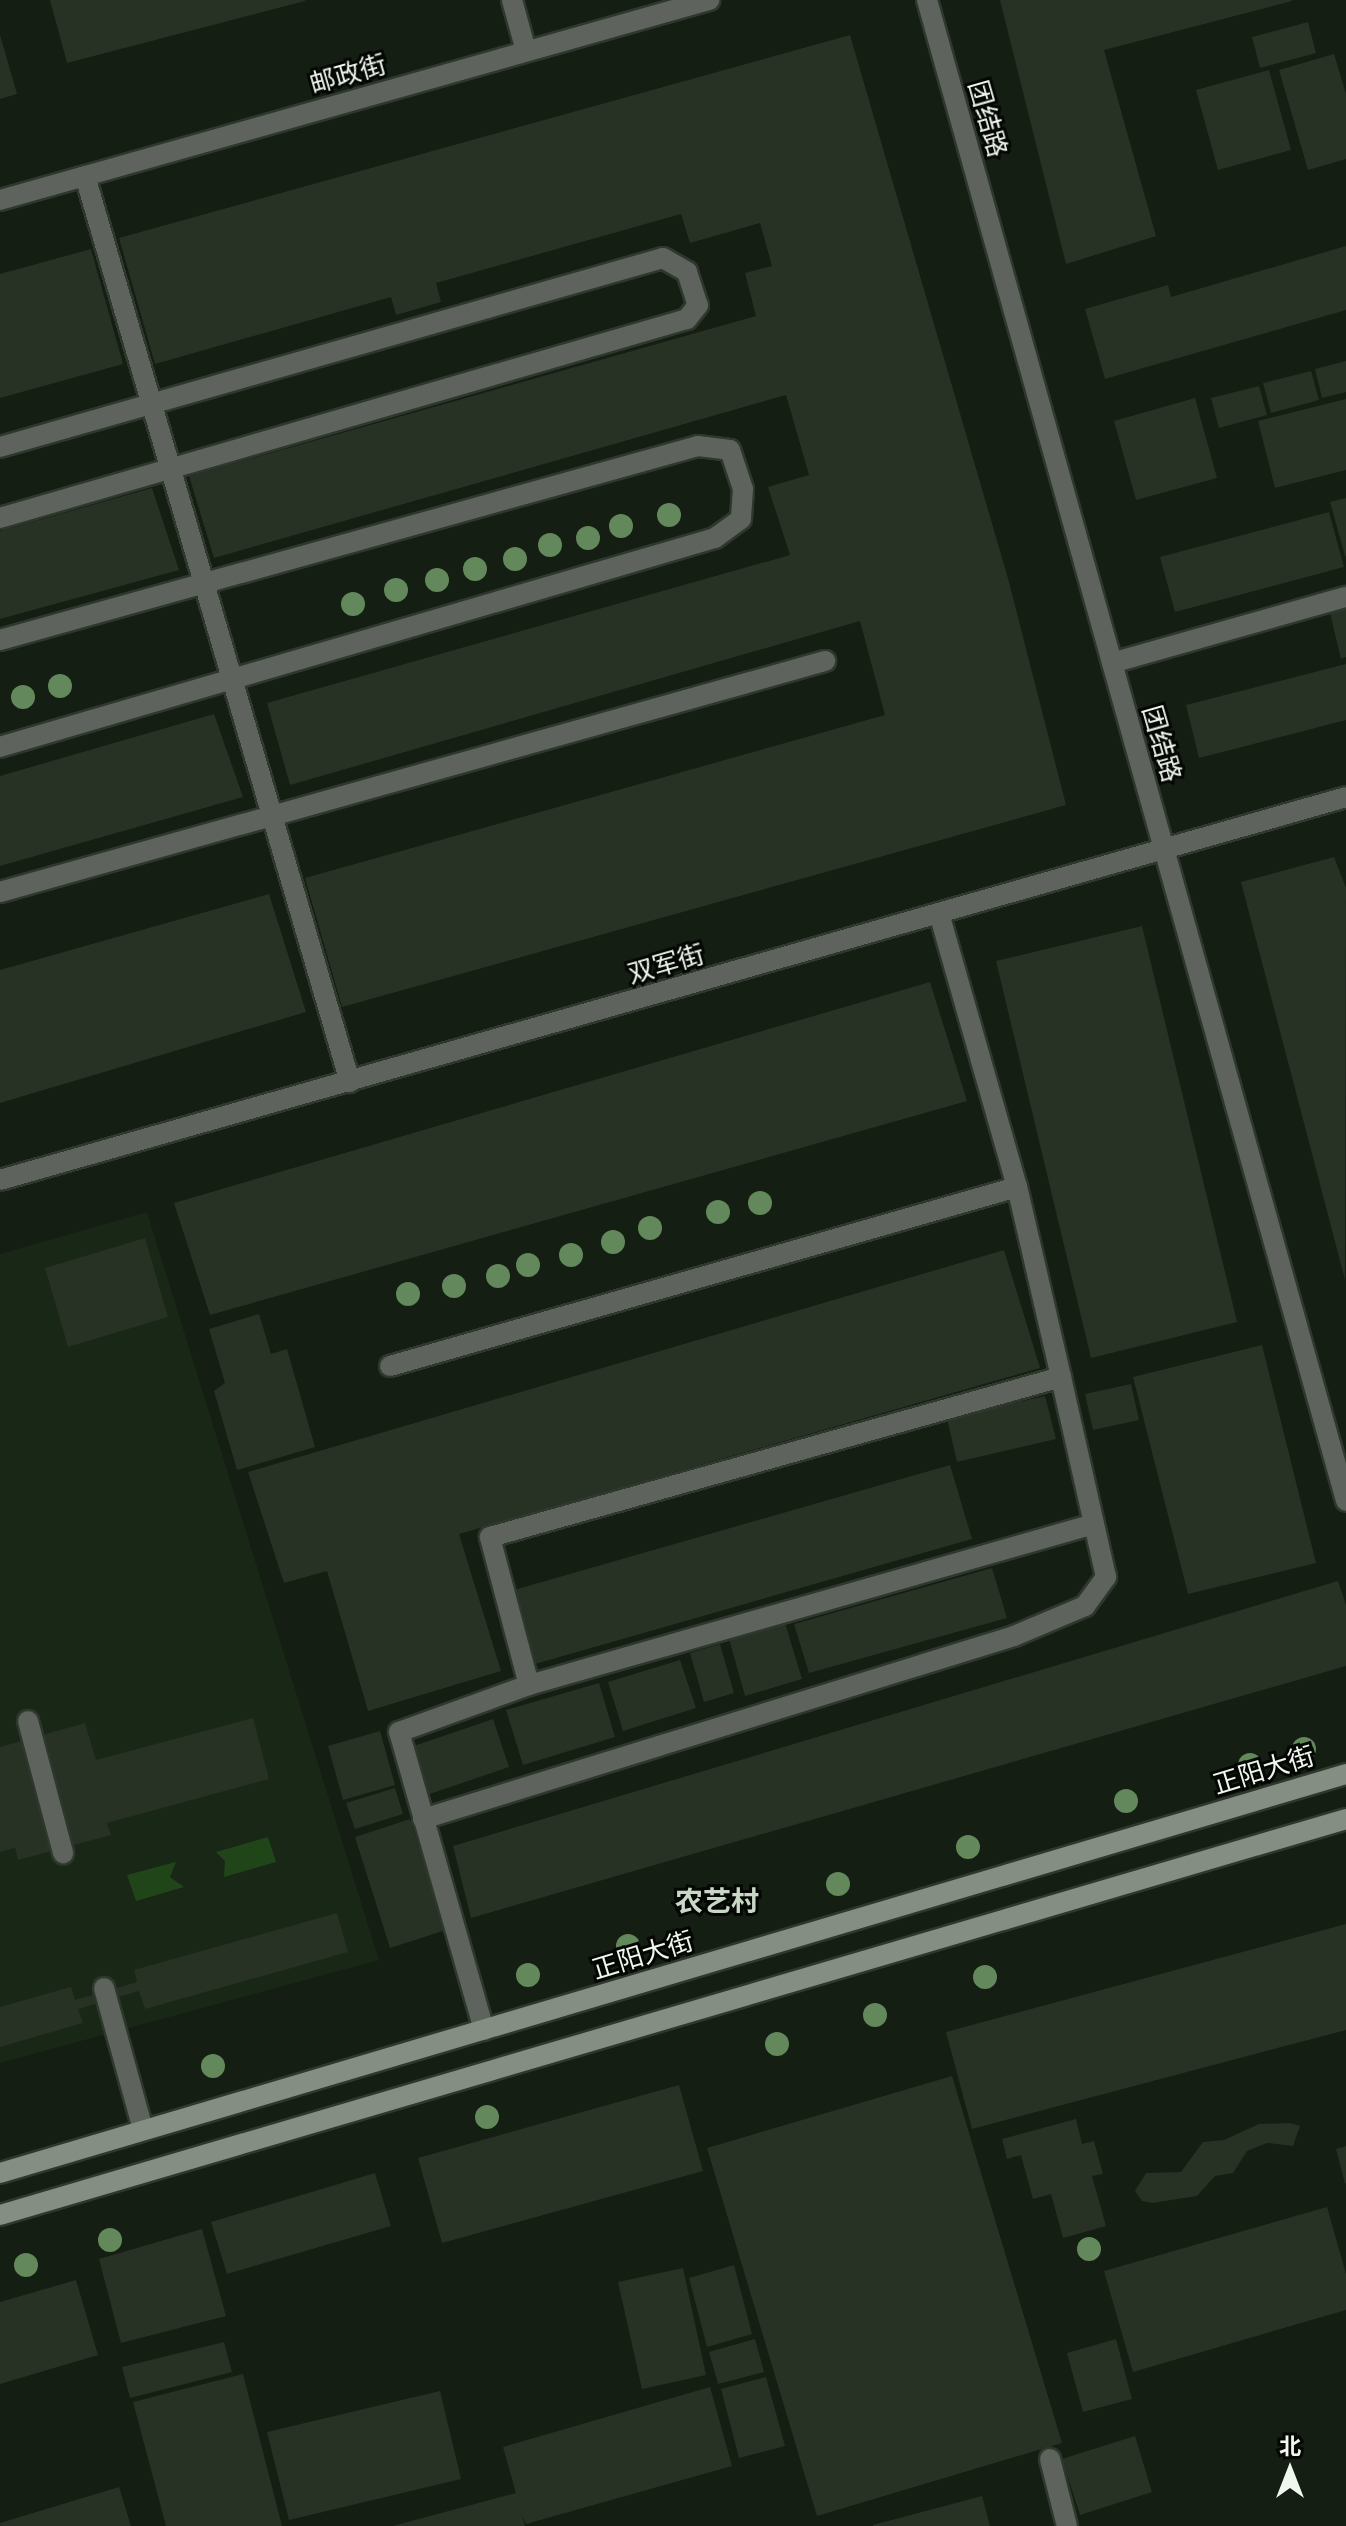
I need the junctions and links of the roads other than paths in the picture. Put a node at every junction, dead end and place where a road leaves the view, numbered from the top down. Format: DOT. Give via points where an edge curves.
graph roads {
  1 [pos="512,0"];
  2 [pos="709,0"];
  3 [pos="927,0"];
  4 [pos="526,51"];
  5 [pos="85,176"];
  6 [pos="0,200"];
  7 [pos="151,406"];
  8 [pos="0,447"];
  9 [pos="170,471"];
  10 [pos="0,518"];
  11 [pos="204,584"];
  12 [pos="1346,597"];
  13 [pos="0,640"];
  14 [pos="825,661"];
  15 [pos="1112,663"];
  16 [pos="232,680"];
  17 [pos="0,747"];
  18 [pos="1346,797"];
  19 [pos="272,813"];
  20 [pos="1164,850"];
  21 [pos="0,892"];
  22 [pos="939,914"];
  23 [pos="350,1082"];
  24 [pos="0,1180"];
  25 [pos="1017,1187"];
  26 [pos="390,1366"];
  27 [pos="1061,1377"];
  28 [pos="1346,1501"];
  29 [pos="1094,1524"];
  30 [pos="529,1685"];
  31 [pos="28,1721"];
  32 [pos="1346,1774"];
  33 [pos="423,1819"];
  34 [pos="1346,1819"];
  35 [pos="63,1853"];
  36 [pos="104,1988"];
  37 [pos="484,2030"];
  38 [pos="143,2130"];
  39 [pos="0,2173"];
  40 [pos="0,2215"];
  41 [pos="1050,2459"];
  42 [pos="1067,2526"];
  1 -- 4 [label="street"];
  2 -- 4 [label="street, 邮政街"];
  3 -- 15 [label="street, 团结路"];
  4 -- 5 [label="street, 邮政街"];
  5 -- 6 [label="street, 邮政街"];
  5 -- 7 [label="street"];
  7 -- 8 [label="street"];
  7 -- 9 [label="street"];
  7 -- 9 [label="street" via="663,258 687,272 698,305 687,319"];
  9 -- 10 [label="street"];
  9 -- 11 [label="street"];
  11 -- 13 [label="street"];
  11 -- 16 [label="street"];
  11 -- 16 [label="street" via="698,446 730,450 743,489 741,519 715,538"];
  12 -- 15 [label="street"];
  14 -- 19 [label="street"];
  15 -- 20 [label="street, 团结路"];
  16 -- 17 [label="street"];
  16 -- 19 [label="street"];
  18 -- 20 [label="street, 双军街"];
  19 -- 21 [label="street"];
  19 -- 23 [label="street"];
  20 -- 22 [label="street, 双军街"];
  20 -- 28 [label="street, 团结路"];
  22 -- 23 [label="street, 双军街"];
  22 -- 25 [label="street"];
  23 -- 24 [label="street, 双军街"];
  25 -- 26 [label="street"];
  25 -- 27 [label="street"];
  27 -- 29 [label="street"];
  27 -- 30 [label="street" via="490,1537"];
  29 -- 30 [label="street"];
  29 -- 33 [label="street" via="1106,1577 1085,1606 999,1641"];
  30 -- 33 [label="street" via="399,1732"];
  31 -- 35 [label="street"];
  32 -- 37 [label="main road, 正阳大街"];
  33 -- 37 [label="street"];
  34 -- 40 [label="main road"];
  36 -- 38 [label="street"];
  37 -- 38 [label="main road, 正阳大街"];
  38 -- 39 [label="main road, 正阳大街"];
  41 -- 42 [label="street"];
}
